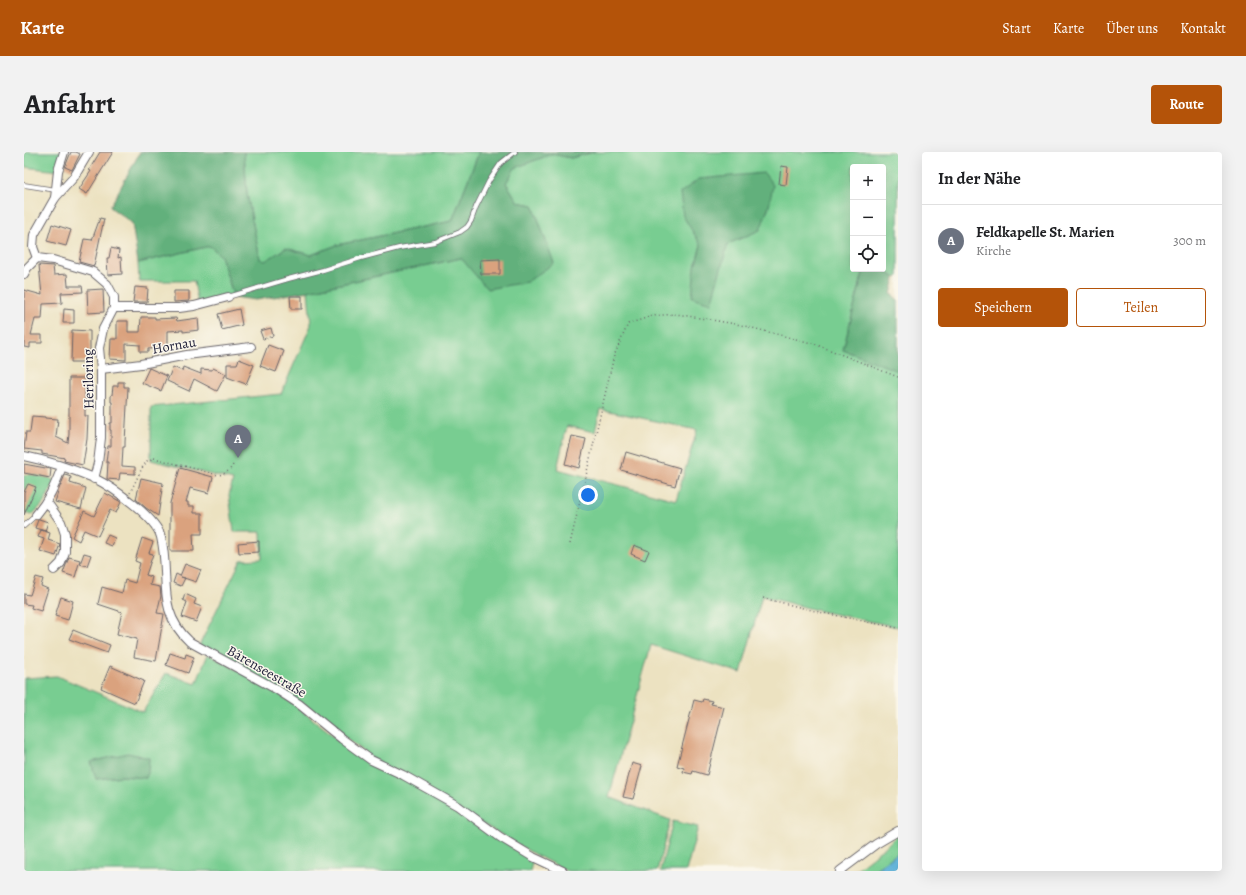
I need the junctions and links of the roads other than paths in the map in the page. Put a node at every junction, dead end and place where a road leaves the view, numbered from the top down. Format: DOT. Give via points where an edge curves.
graph roads {
  1 [pos="64,152"];
  2 [pos="88,152"];
  3 [pos="514,152"];
  4 [pos="24,185"];
  5 [pos="55,194"];
  6 [pos="37,258"];
  7 [pos="25,270"];
  8 [pos="228,297"];
  9 [pos="114,308"];
  10 [pos="251,347"];
  11 [pos="101,370"];
  12 [pos="24,456"];
  13 [pos="62,467"];
  14 [pos="94,479"];
  15 [pos="47,502"];
  16 [pos="36,515"];
  17 [pos="24,526"];
  18 [pos="54,570"];
  19 [pos="898,831"];
  20 [pos="563,871"];
  21 [pos="840,871"];
  1 -- 5 [label="street"];
  2 -- 5 [label="street" via="74,177"];
  3 -- 8 [label="lane" via="501,163 489,181 471,221 460,232 435,242 361,258"];
  4 -- 5 [label="lane"];
  5 -- 6 [label="street" via="34,235 33,247"];
  6 -- 7 [label="street"];
  6 -- 9 [label="street" via="93,272 107,284 114,297"];
  8 -- 9 [label="street" via="179,308"];
  9 -- 11 [label="street, Heriloring" via="99,348"];
  10 -- 11 [label="street, Hornau"];
  11 -- 14 [label="street, Heriloring" via="101,438"];
  12 -- 13 [label="street, Bärenseestraße"];
  13 -- 14 [label="street, Bärenseestraße"];
  13 -- 15 [label="street"];
  14 -- 20 [label="street, Bärenseestraße" via="144,512 158,528 170,615 190,642 288,696 371,760 458,806 500,837"];
  15 -- 16 [label="street"];
  15 -- 18 [label="street" via="61,522 65,534 61,563"];
  16 -- 17 [label="lane"];
  19 -- 21 [label="street"];
}
